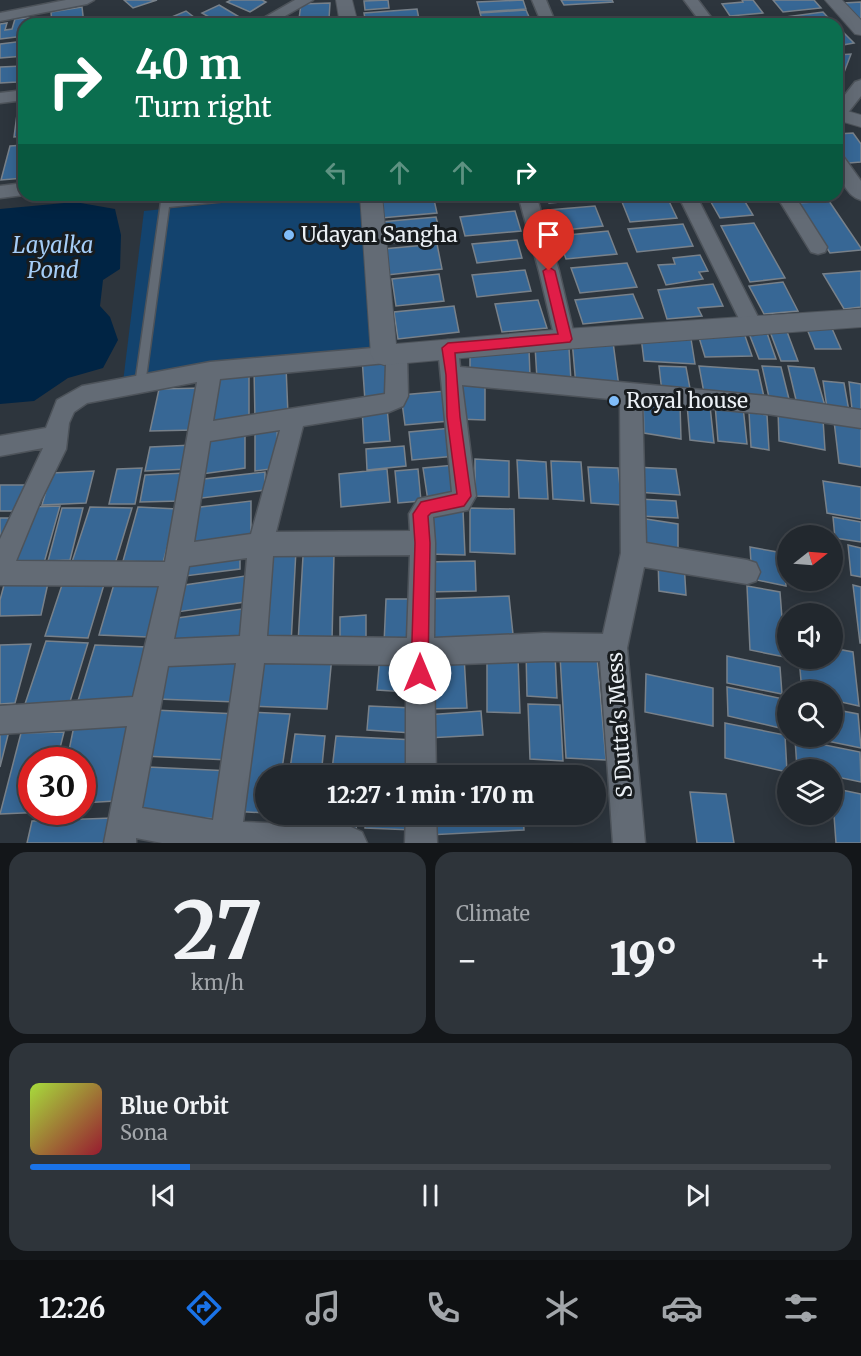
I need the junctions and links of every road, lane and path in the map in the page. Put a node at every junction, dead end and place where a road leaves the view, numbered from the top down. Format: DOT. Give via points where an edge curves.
graph roads {
  1 [pos="87,0"];
  2 [pos="306,0"];
  3 [pos="344,0"];
  4 [pos="539,0"];
  5 [pos="691,0"];
  6 [pos="833,0"];
  7 [pos="0,17"];
  8 [pos="272,18"];
  9 [pos="348,18"];
  10 [pos="546,18"];
  11 [pos="704,18"];
  12 [pos="861,30"];
  13 [pos="861,85"];
  14 [pos="18,96"];
  15 [pos="0,98"];
  16 [pos="848,119"];
  17 [pos="843,168"];
  18 [pos="18,190"];
  19 [pos="0,192"];
  20 [pos="861,194"];
  21 [pos="166,201"];
  22 [pos="371,201"];
  23 [pos="529,201"];
  24 [pos="690,201"];
  25 [pos="788,201"];
  26 [pos="818,247"];
  27 [pos="861,318"];
  28 [pos="753,327"];
  29 [pos="565,339"];
  30 [pos="448,348"];
  31 [pos="390,354"];
  32 [pos="210,371"];
  33 [pos="452,375"];
  34 [pos="140,385"];
  35 [pos="631,393"];
  36 [pos="861,418"];
  37 [pos="294,420"];
  38 [pos="200,433"];
  39 [pos="56,436"];
  40 [pos="0,446"];
  41 [pos="423,543"];
  42 [pos="261,544"];
  43 [pos="634,553"];
  44 [pos="177,565"];
  45 [pos="0,568"];
  46 [pos="747,572"];
  47 [pos="0,573"];
  48 [pos="613,648"];
  49 [pos="252,649"];
  50 [pos="420,652"];
  51 [pos="157,653"];
  52 [pos="144,711"];
  53 [pos="0,720"];
  54 [pos="421,765"];
  55 [pos="421,825"];
  56 [pos="122,832"];
  57 [pos="225,840"];
  58 [pos="351,843"];
  59 [pos="421,843"];
  60 [pos="629,843"];
  1 -- 7 [label="street"];
  2 -- 8 [label="street"];
  3 -- 9 [label="street"];
  4 -- 10 [label="street"];
  5 -- 11 [label="street"];
  6 -- 12 [label="street"];
  13 -- 16 [label="street"];
  14 -- 15 [label="street"];
  17 -- 20 [label="street"];
  18 -- 19 [label="street"];
  21 -- 34 [label="lane"];
  22 -- 31 [label="street"];
  23 -- 29 [label="street"];
  24 -- 28 [label="street"];
  25 -- 26 [label="street"];
  27 -- 28 [label="street"];
  28 -- 29 [label="street"];
  29 -- 30 [label="street"];
  30 -- 31 [label="street"];
  30 -- 33 [label="street"];
  31 -- 32 [label="street"];
  31 -- 37 [label="street" via="397,396 394,400"];
  32 -- 34 [label="street"];
  32 -- 38 [label="street"];
  33 -- 35 [label="street"];
  33 -- 41 [label="street" via="464,496 459,502 422,510"];
  34 -- 39 [label="street" via="82,395 65,406"];
  35 -- 36 [label="street"];
  35 -- 43 [label="street, S Dutta's Mess"];
  37 -- 38 [label="street"];
  37 -- 42 [label="street"];
  38 -- 44 [label="street"];
  39 -- 40 [label="street"];
  39 -- 45 [label="street" via="54,449"];
  41 -- 42 [label="street"];
  41 -- 50 [label="street"];
  42 -- 44 [label="street"];
  42 -- 49 [label="street"];
  43 -- 46 [label="street"];
  43 -- 48 [label="street, S Dutta's Mess"];
  44 -- 47 [label="street"];
  44 -- 51 [label="street"];
  48 -- 50 [label="street"];
  48 -- 60 [label="street, S Dutta's Mess"];
  49 -- 50 [label="street"];
  49 -- 51 [label="street"];
  49 -- 57 [label="street"];
  50 -- 54 [label="street"];
  51 -- 52 [label="street"];
  52 -- 53 [label="street"];
  52 -- 56 [label="street"];
  55 -- 59 [label="street"];
  56 -- 57 [label="street" via="174,830"];
  57 -- 58 [label="street"];
}
